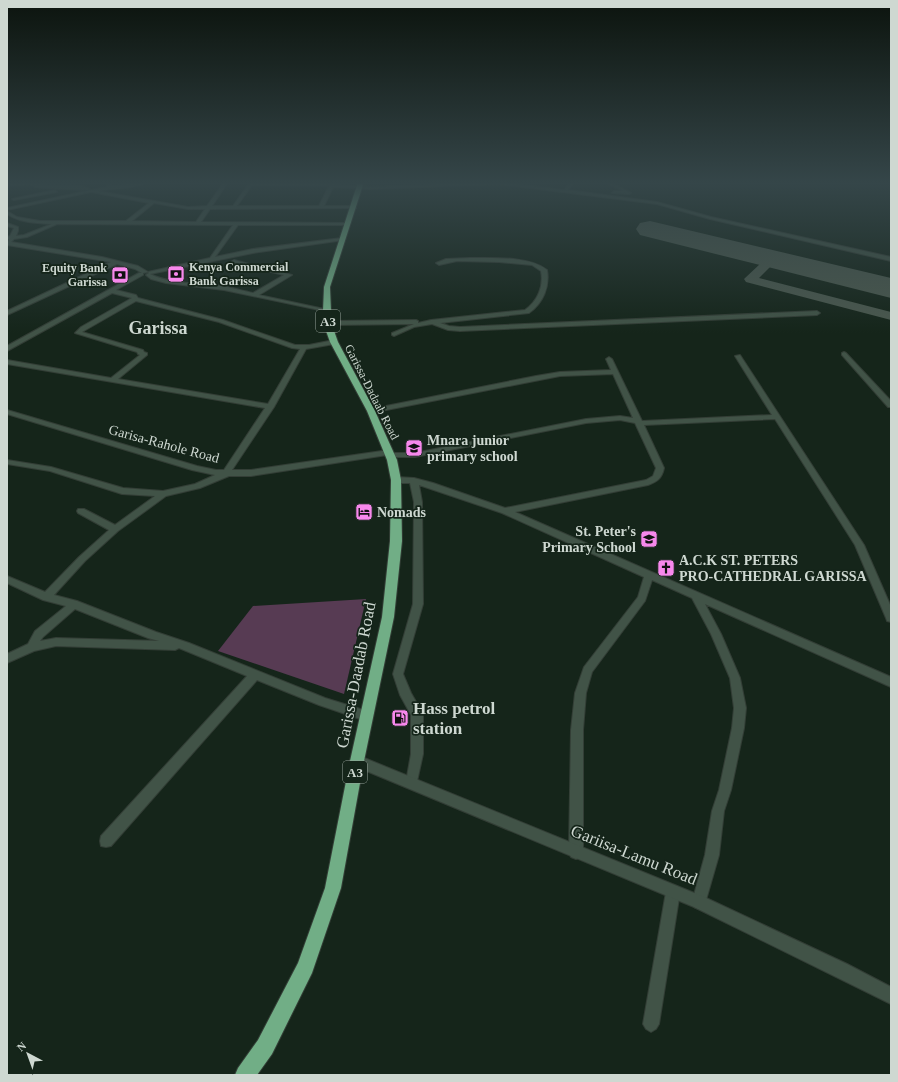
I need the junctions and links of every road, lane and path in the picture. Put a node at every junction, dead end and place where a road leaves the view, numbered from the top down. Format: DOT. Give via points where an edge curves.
graph roads {
  1 [pos="35,232"];
  2 [pos="230,232"];
  3 [pos="344,232"];
  4 [pos="774,232"];
  5 [pos="10,237"];
  6 [pos="342,238"];
  7 [pos="7,243"];
  8 [pos="212,258"];
  9 [pos="891,260"];
  10 [pos="116,262"];
  11 [pos="234,262"];
  12 [pos="439,263"];
  13 [pos="145,274"];
  14 [pos="112,291"];
  15 [pos="254,295"];
  16 [pos="135,299"];
  17 [pos="327,311"];
  18 [pos="7,312"];
  19 [pos="817,313"];
  20 [pos="432,322"];
  21 [pos="329,324"];
  22 [pos="394,334"];
  23 [pos="334,342"];
  24 [pos="7,349"];
  25 [pos="303,349"];
  26 [pos="844,354"];
  27 [pos="738,356"];
  28 [pos="609,359"];
  29 [pos="7,362"];
  30 [pos="615,372"];
  31 [pos="113,380"];
  32 [pos="891,404"];
  33 [pos="270,407"];
  34 [pos="371,411"];
  35 [pos="7,412"];
  36 [pos="778,416"];
  37 [pos="638,422"];
  38 [pos="390,454"];
  39 [pos="7,462"];
  40 [pos="226,474"];
  41 [pos="396,480"];
  42 [pos="414,481"];
  43 [pos="162,494"];
  44 [pos="81,511"];
  45 [pos="504,512"];
  46 [pos="115,529"];
  47 [pos="649,576"];
  48 [pos="7,579"];
  49 [pos="695,595"];
  50 [pos="46,597"];
  51 [pos="74,604"];
  52 [pos="891,618"];
  53 [pos="185,646"];
  54 [pos="32,647"];
  55 [pos="7,659"];
  56 [pos="255,675"];
  57 [pos="891,682"];
  58 [pos="366,716"];
  59 [pos="357,761"];
  60 [pos="412,782"];
  61 [pos="106,841"];
  62 [pos="576,852"];
  63 [pos="673,892"];
  64 [pos="699,902"];
  65 [pos="891,996"];
  66 [pos="651,1024"];
  67 [pos="245,1075"];
  1 -- 5 [label="street"];
  2 -- 8 [label="street"];
  3 -- 6 [label="highway, Garissa-Dadaab Road / A3"];
  4 -- 9 [label="street"];
  5 -- 7 [label="street"];
  6 -- 8 [label="street"];
  6 -- 17 [label="highway, Garissa-Dadaab Road / A3" via="327,287"];
  7 -- 10 [label="street"];
  8 -- 13 [label="street"];
  10 -- 13 [label="street" via="141,268"];
  10 -- 18 [label="street"];
  11 -- 15 [label="street" via="289,275"];
  12 -- 20 [label="street" via="444,260 514,262 535,265 544,270 546,277 543,291 534,308 527,312"];
  13 -- 14 [label="street" via="130,279"];
  13 -- 15 [label="street" via="166,281 224,288"];
  14 -- 16 [label="street" via="134,296"];
  14 -- 24 [label="street"];
  15 -- 17 [label="street"];
  16 -- 25 [label="street" via="220,321"];
  16 -- 31 [label="street" via="78,333 120,344 145,354"];
  17 -- 21 [label="highway, Garissa-Dadaab Road / A3"];
  19 -- 20 [label="street" via="460,328 448,328"];
  20 -- 21 [label="street"];
  20 -- 22 [label="street" via="412,326"];
  21 -- 23 [label="highway, Garissa-Dadaab Road / A3"];
  23 -- 25 [label="street"];
  23 -- 34 [label="highway, Garissa-Dadaab Road / A3"];
  25 -- 33 [label="street"];
  26 -- 32 [label="street"];
  27 -- 36 [label="street"];
  28 -- 30 [label="street"];
  29 -- 31 [label="street"];
  30 -- 34 [label="street" via="560,374"];
  30 -- 37 [label="street"];
  31 -- 33 [label="street"];
  33 -- 40 [label="street"];
  34 -- 38 [label="highway, Garissa-Dadaab Road / A3"];
  35 -- 40 [label="street, Garisa-Rahole Road" via="195,468"];
  36 -- 37 [label="street, Garisa-Rahole Road"];
  36 -- 52 [label="street" via="858,545"];
  37 -- 38 [label="street, Garisa-Rahole Road" via="620,418 586,421 422,453"];
  37 -- 45 [label="street" via="660,468 656,478 648,482"];
  38 -- 40 [label="street, Garisa-Rahole Road" via="274,471"];
  38 -- 41 [label="highway, Garissa-Daadab Road / A3"];
  39 -- 43 [label="street" via="51,469 122,491"];
  40 -- 43 [label="street" via="197,486"];
  41 -- 42 [label="street"];
  41 -- 58 [label="highway, Garissa-Daadab Road / A3" via="396,541 388,617"];
  42 -- 45 [label="street"];
  42 -- 60 [label="street" via="418,502 418,604 398,674 417,714 417,754"];
  43 -- 46 [label="street"];
  44 -- 46 [label="street"];
  45 -- 47 [label="street"];
  46 -- 50 [label="street"];
  47 -- 49 [label="street"];
  47 -- 62 [label="street" via="642,598 588,670 582,682 577,741"];
  48 -- 50 [label="street"];
  49 -- 57 [label="street"];
  49 -- 64 [label="street" via="735,678 740,708 725,790 718,810 712,855"];
  50 -- 51 [label="street"];
  51 -- 53 [label="street"];
  51 -- 54 [label="street" via="39,634"];
  53 -- 54 [label="street" via="56,642"];
  53 -- 56 [label="street"];
  54 -- 55 [label="street"];
  56 -- 58 [label="street"];
  56 -- 61 [label="street"];
  58 -- 59 [label="highway, Garissa-Daadab Road / A3"];
  59 -- 60 [label="street, Gariisa-Lamu Road"];
  59 -- 67 [label="highway, Garissa-Daadab Road / A3" via="334,888 322,923 293,994 266,1047"];
  60 -- 62 [label="street, Gariisa-Lamu Road"];
  62 -- 63 [label="street, Gariisa-Lamu Road"];
  63 -- 64 [label="street, Gariisa-Lamu Road"];
  63 -- 66 [label="street"];
  64 -- 65 [label="street, Gariisa-Lamu Road"];
}
